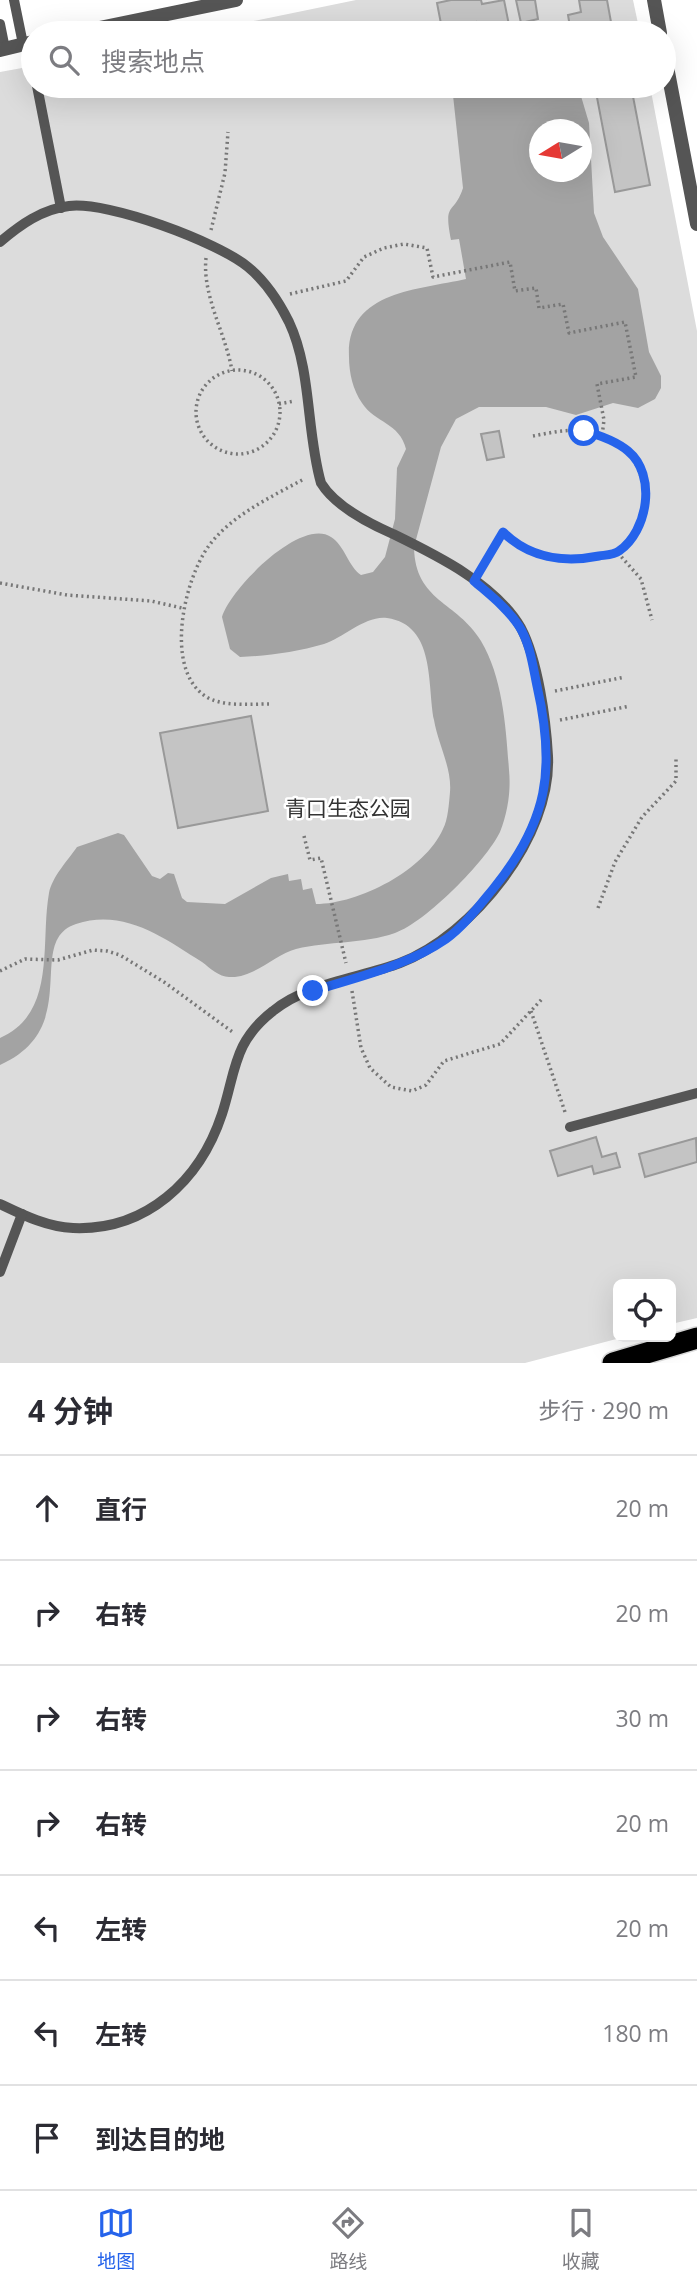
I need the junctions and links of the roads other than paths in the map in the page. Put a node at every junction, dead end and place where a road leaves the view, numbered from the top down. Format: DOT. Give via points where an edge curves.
graph roads {
  1 [pos="14,0"];
  2 [pos="236,0"];
  3 [pos="654,0"];
  4 [pos="134,21"];
  5 [pos="658,21"];
  6 [pos="21,22"];
  7 [pos="0,24"];
  8 [pos="21,45"];
  9 [pos="2,49"];
  10 [pos="39,98"];
  11 [pos="673,98"];
  12 [pos="61,208"];
  13 [pos="697,224"];
  14 [pos="0,242"];
  15 [pos="697,1093"];
  16 [pos="570,1127"];
  17 [pos="0,1204"];
  18 [pos="22,1214"];
  19 [pos="0,1272"];
  20 [pos="697,1338"];
  21 [pos="614,1363"];
  1 -- 6 [label="lane"];
  2 -- 4 [label="street"];
  3 -- 5 [label="street"];
  7 -- 9 [label="lane"];
  8 -- 9 [label="street"];
  10 -- 12 [label="lane"];
  11 -- 13 [label="street"];
  12 -- 14 [label="lane" via="27,221"];
  12 -- 18 [label="lane" via="81,205 125,214 211,246 247,266 274,298 293,332 318,472 326,491 381,529 454,566 500,604 521,629 539,694 548,770 543,803 528,837 506,873 448,937 401,962 288,1000 244,1040 209,1143 188,1178 162,1202 125,1221 100,1226 56,1226"];
  15 -- 16 [label="lane"];
  17 -- 18 [label="lane"];
  18 -- 19 [label="lane"];
  20 -- 21 [label="highway"];
}
